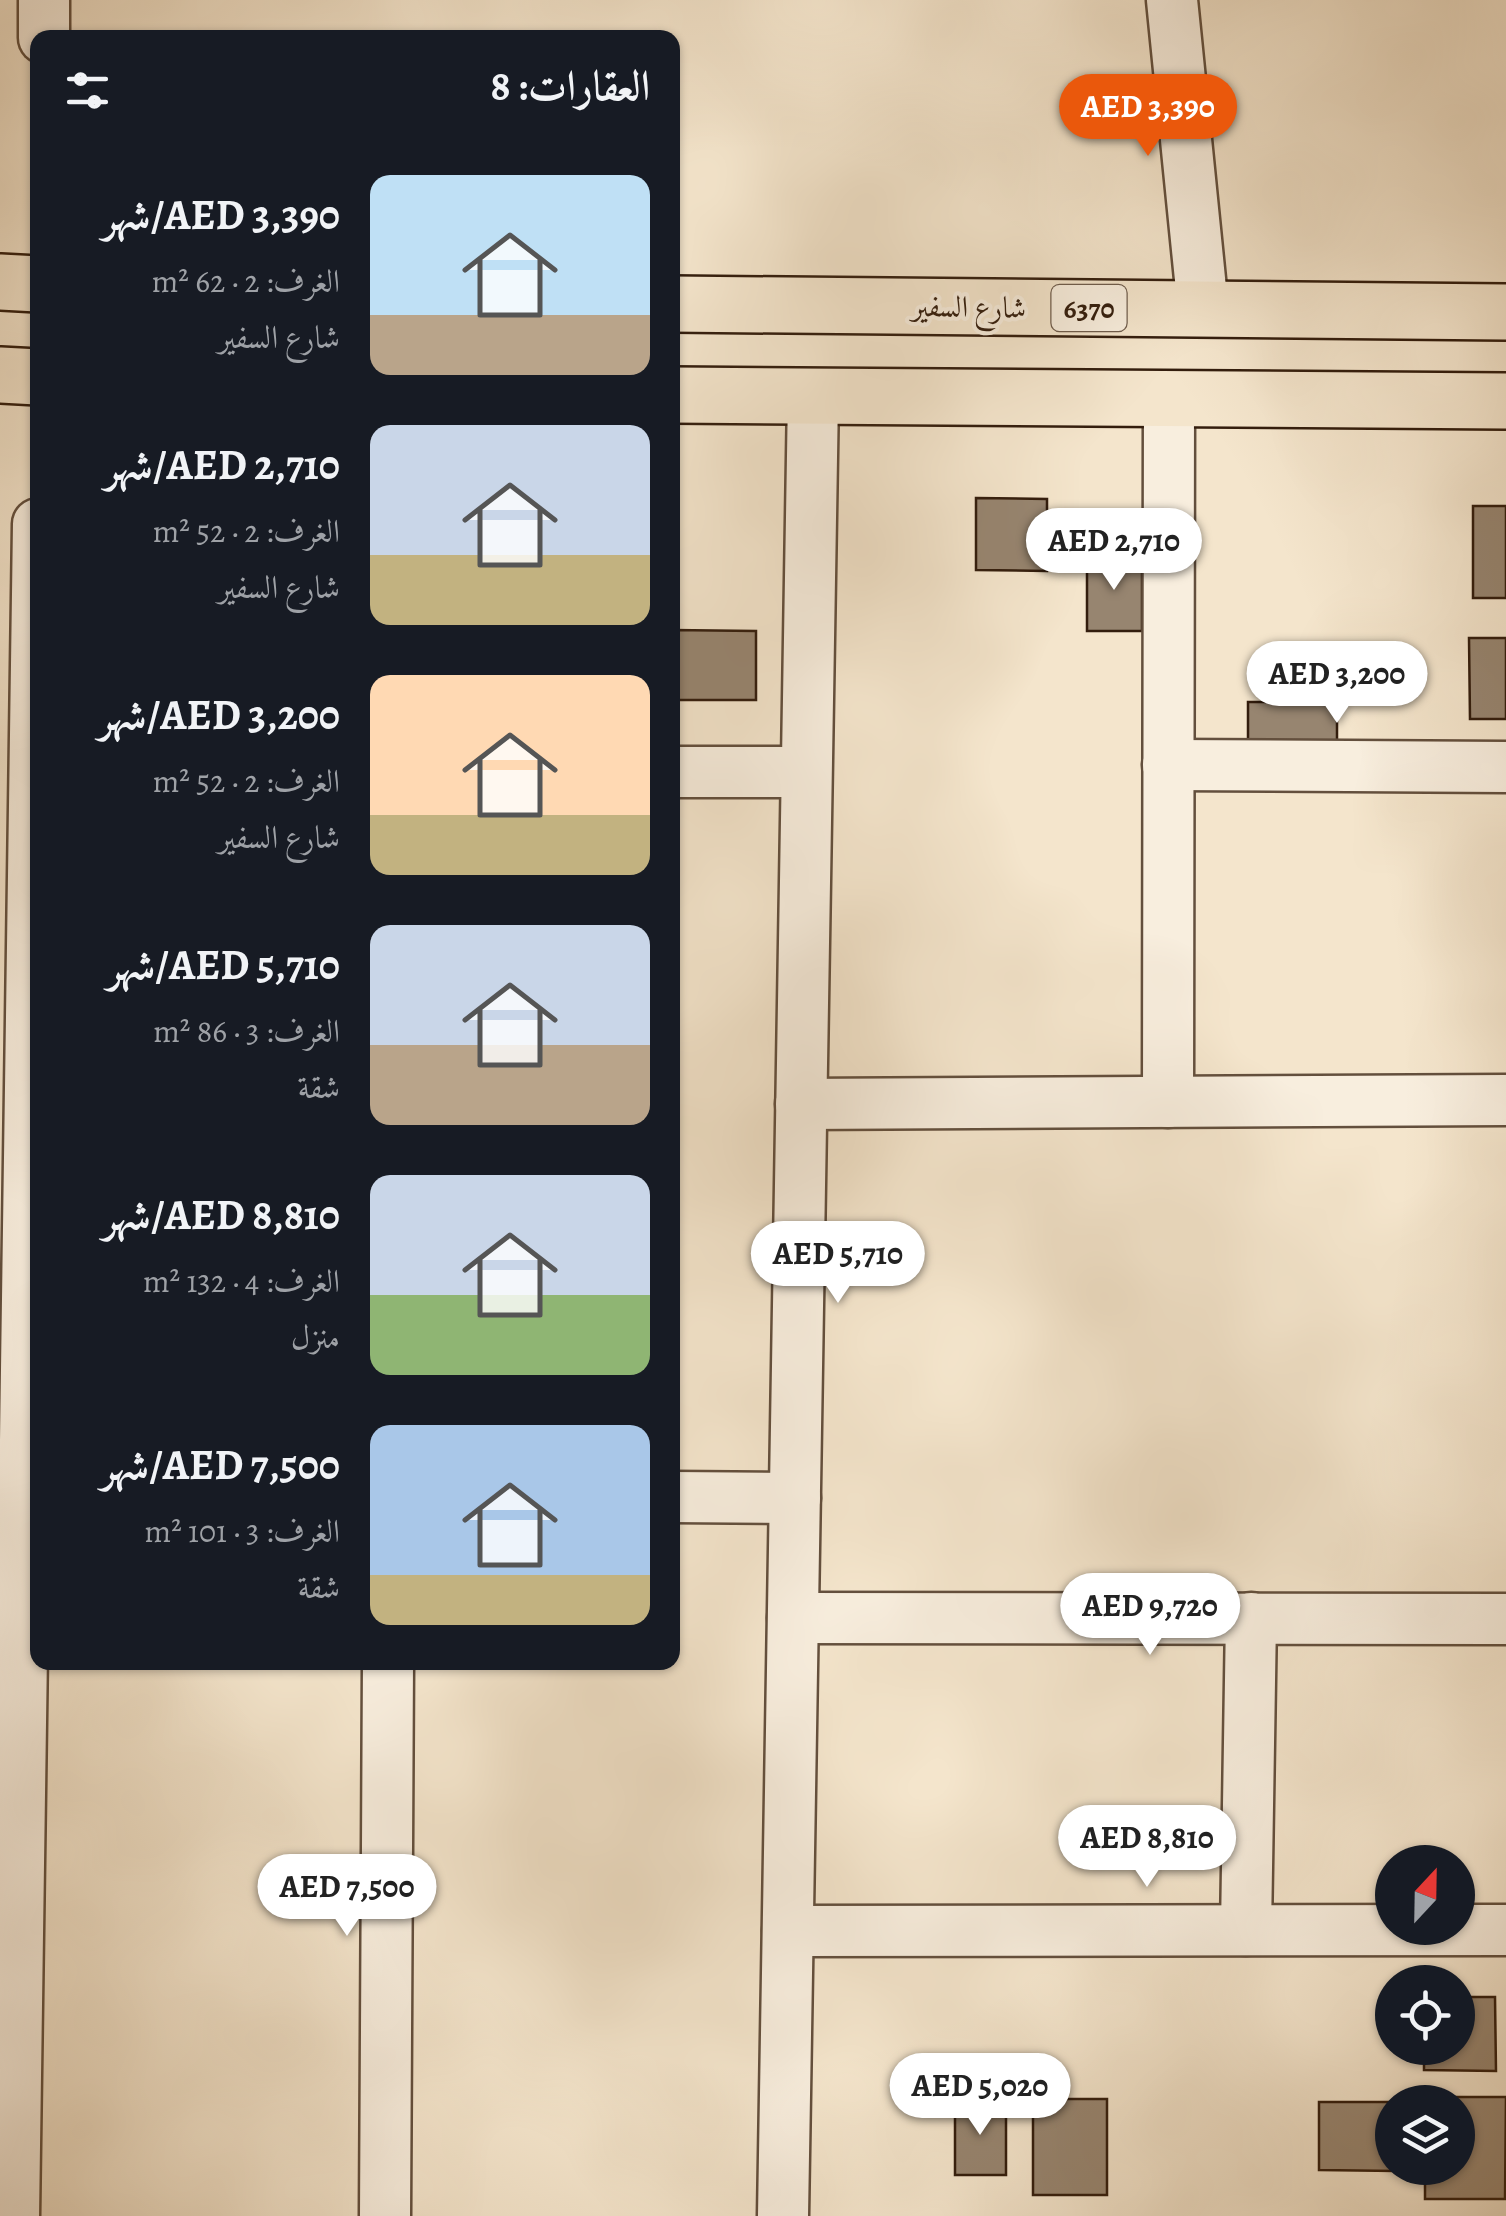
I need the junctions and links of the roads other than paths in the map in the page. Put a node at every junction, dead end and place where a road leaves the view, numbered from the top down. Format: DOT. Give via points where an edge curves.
graph roads {
  1 [pos="44,0"];
  2 [pos="1172,0"];
  3 [pos="44,30"];
  4 [pos="0,282"];
  5 [pos="30,284"];
  6 [pos="680,304"];
  7 [pos="1203,309"];
  8 [pos="1506,312"];
  9 [pos="0,375"];
  10 [pos="30,377"];
  11 [pos="680,394"];
  12 [pos="813,396"];
  13 [pos="1169,398"];
  14 [pos="1506,401"];
  15 [pos="1168,766"];
  16 [pos="1506,768"];
  17 [pos="680,772"];
  18 [pos="806,772"];
  19 [pos="1506,1100"];
  20 [pos="1168,1102"];
  21 [pos="801,1104"];
  22 [pos="680,1497"];
  23 [pos="30,1498"];
  24 [pos="794,1498"];
  25 [pos="793,1618"];
  26 [pos="1252,1618"];
  27 [pos="1506,1618"];
  28 [pos="388,1670"];
  29 [pos="1246,1930"];
  30 [pos="1506,1930"];
  31 [pos="788,1931"];
  32 [pos="14,2216"];
  33 [pos="385,2216"];
  34 [pos="783,2216"];
  1 -- 3 [label="street"];
  2 -- 7 [label="street"];
  4 -- 5 [label="main road"];
  6 -- 7 [label="main road, شارع السفير / 6370"];
  7 -- 8 [label="main road, شارع السفير / 6370"];
  9 -- 10 [label="main road"];
  11 -- 12 [label="main road"];
  12 -- 13 [label="main road"];
  12 -- 18 [label="street"];
  13 -- 14 [label="main road"];
  13 -- 15 [label="street"];
  15 -- 16 [label="street"];
  15 -- 20 [label="street"];
  17 -- 18 [label="street"];
  18 -- 21 [label="street"];
  19 -- 20 [label="street"];
  20 -- 21 [label="street"];
  21 -- 24 [label="street"];
  22 -- 24 [label="street"];
  23 -- 32 [label="street"];
  24 -- 25 [label="street"];
  25 -- 26 [label="street"];
  25 -- 31 [label="street"];
  26 -- 27 [label="street"];
  26 -- 29 [label="street"];
  28 -- 33 [label="street"];
  29 -- 30 [label="street"];
  29 -- 31 [label="street"];
  31 -- 34 [label="street"];
}
